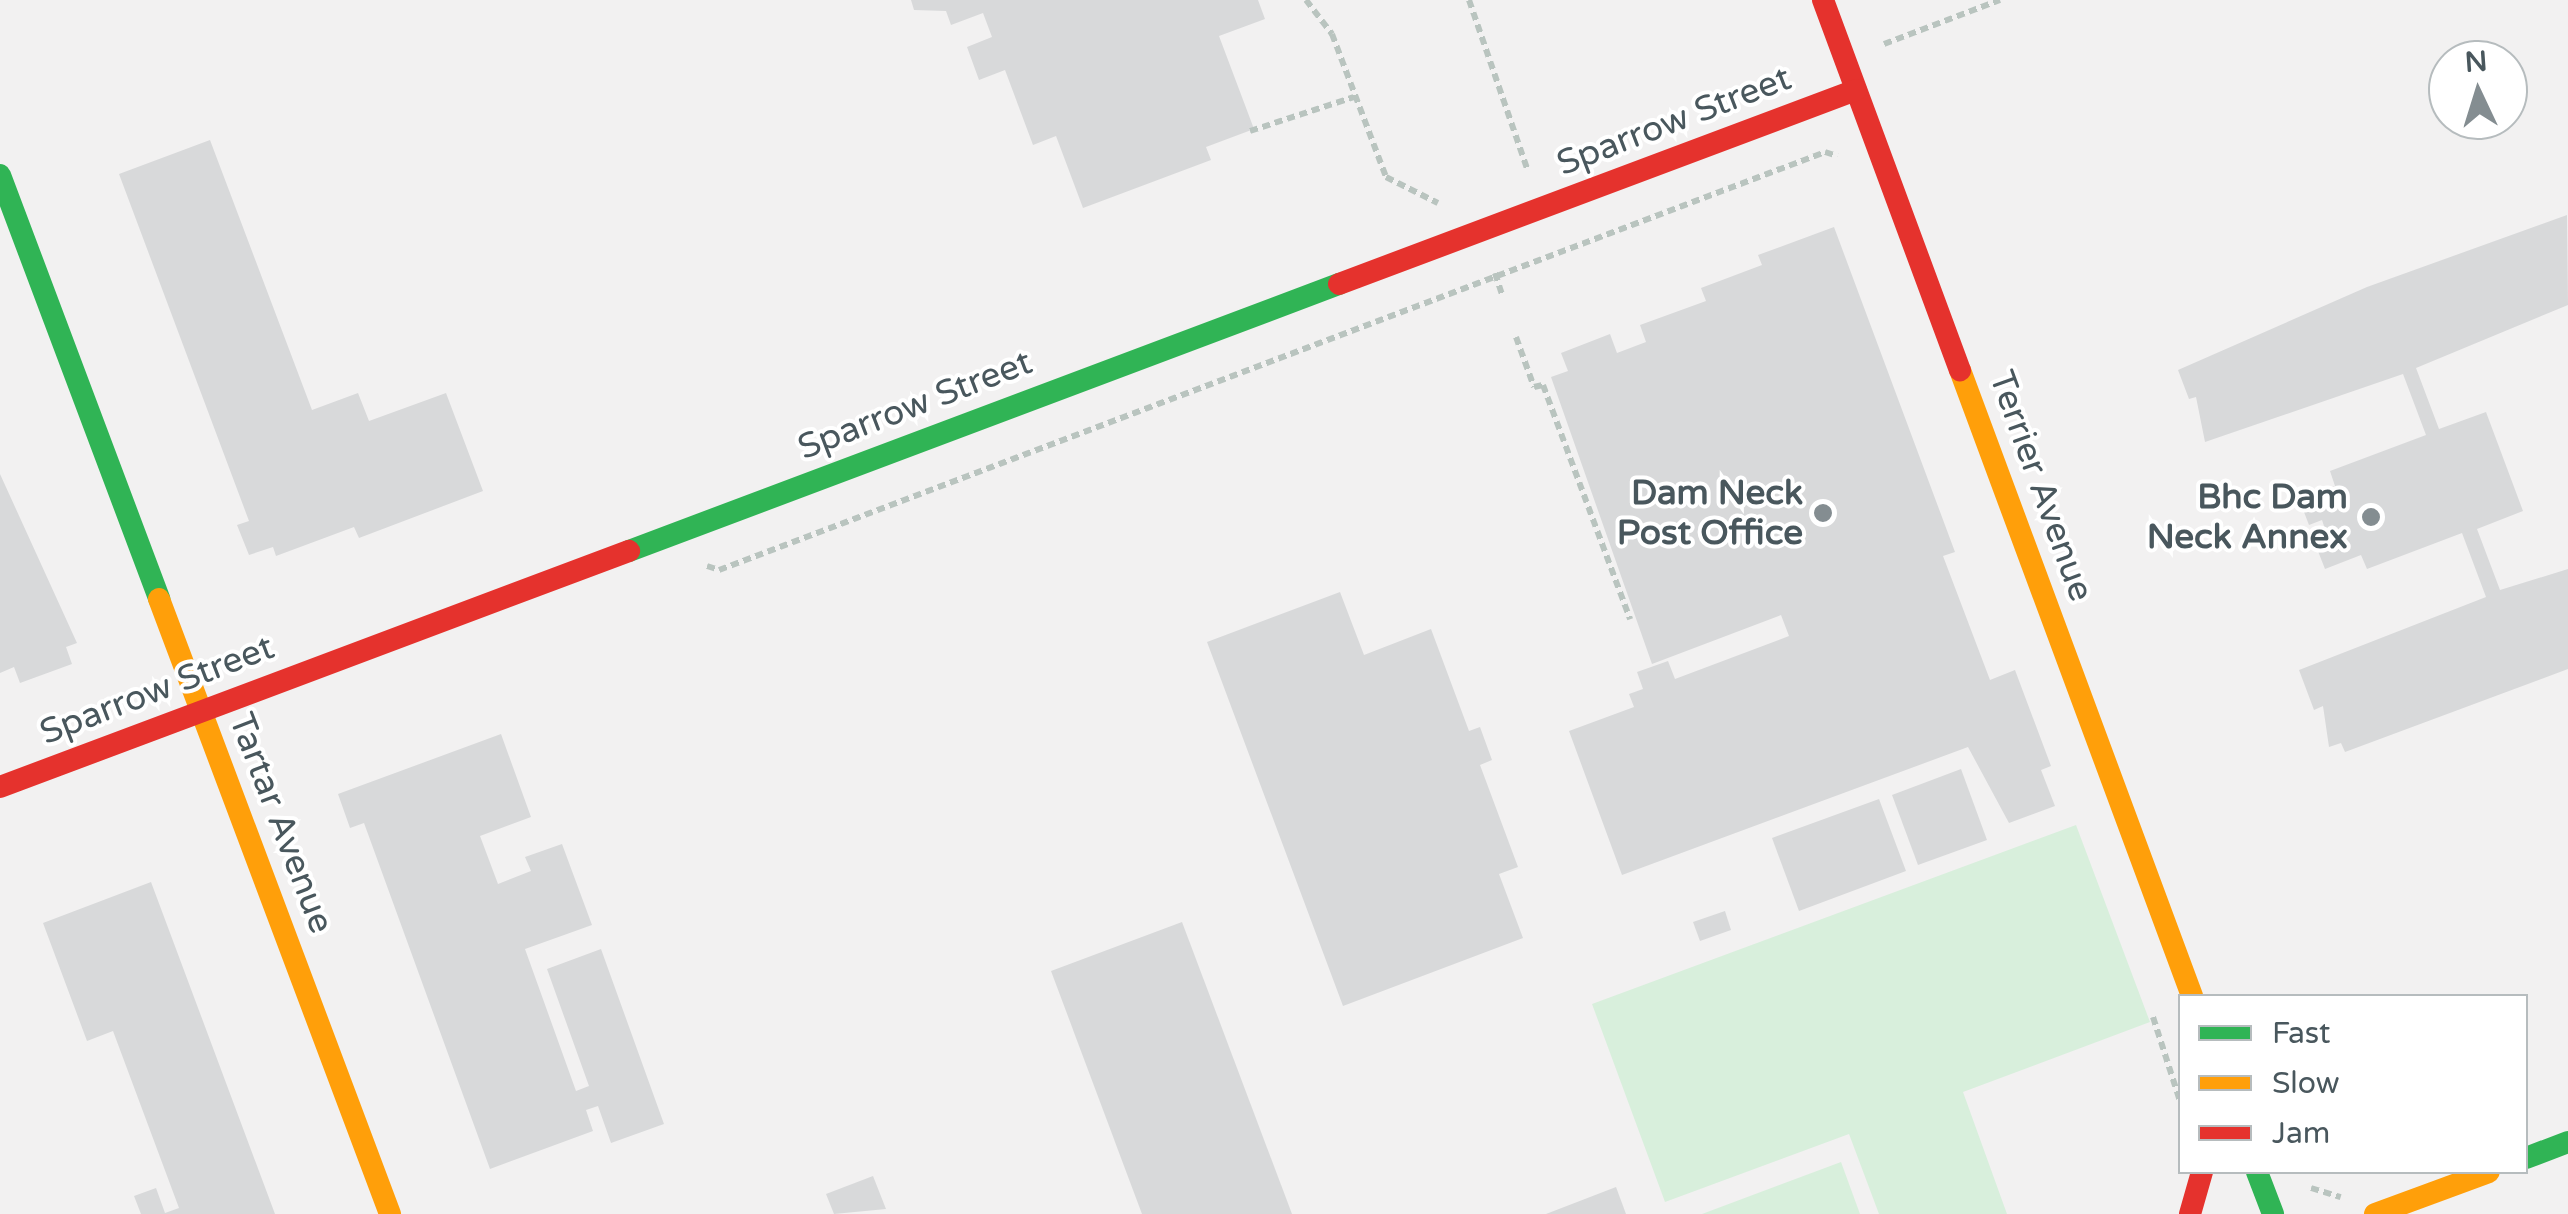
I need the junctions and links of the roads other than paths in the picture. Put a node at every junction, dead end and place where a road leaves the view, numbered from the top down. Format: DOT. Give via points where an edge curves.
graph roads {
  1 [pos="1823,0"];
  2 [pos="1856,90"];
  3 [pos="0,175"];
  4 [pos="201,710"];
  5 [pos="0,788"];
  6 [pos="2191,994"];
  7 [pos="2568,1142"];
  8 [pos="2528,1157"];
  9 [pos="2201,1174"];
  10 [pos="2258,1174"];
  11 [pos="2484,1174"];
  12 [pos="390,1214"];
  13 [pos="2190,1214"];
  14 [pos="2273,1214"];
  15 [pos="2375,1214"];
  1 -- 2 [label="street, Terrier Avenue"];
  2 -- 4 [label="street, Sparrow Street"];
  2 -- 6 [label="street, Terrier Avenue"];
  3 -- 4 [label="street, Tartar Avenue"];
  4 -- 5 [label="street, Sparrow Street"];
  4 -- 12 [label="street, Tartar Avenue"];
  7 -- 8 [label="street"];
  9 -- 13 [label="street"];
  10 -- 14 [label="street"];
  11 -- 15 [label="street"];
}
